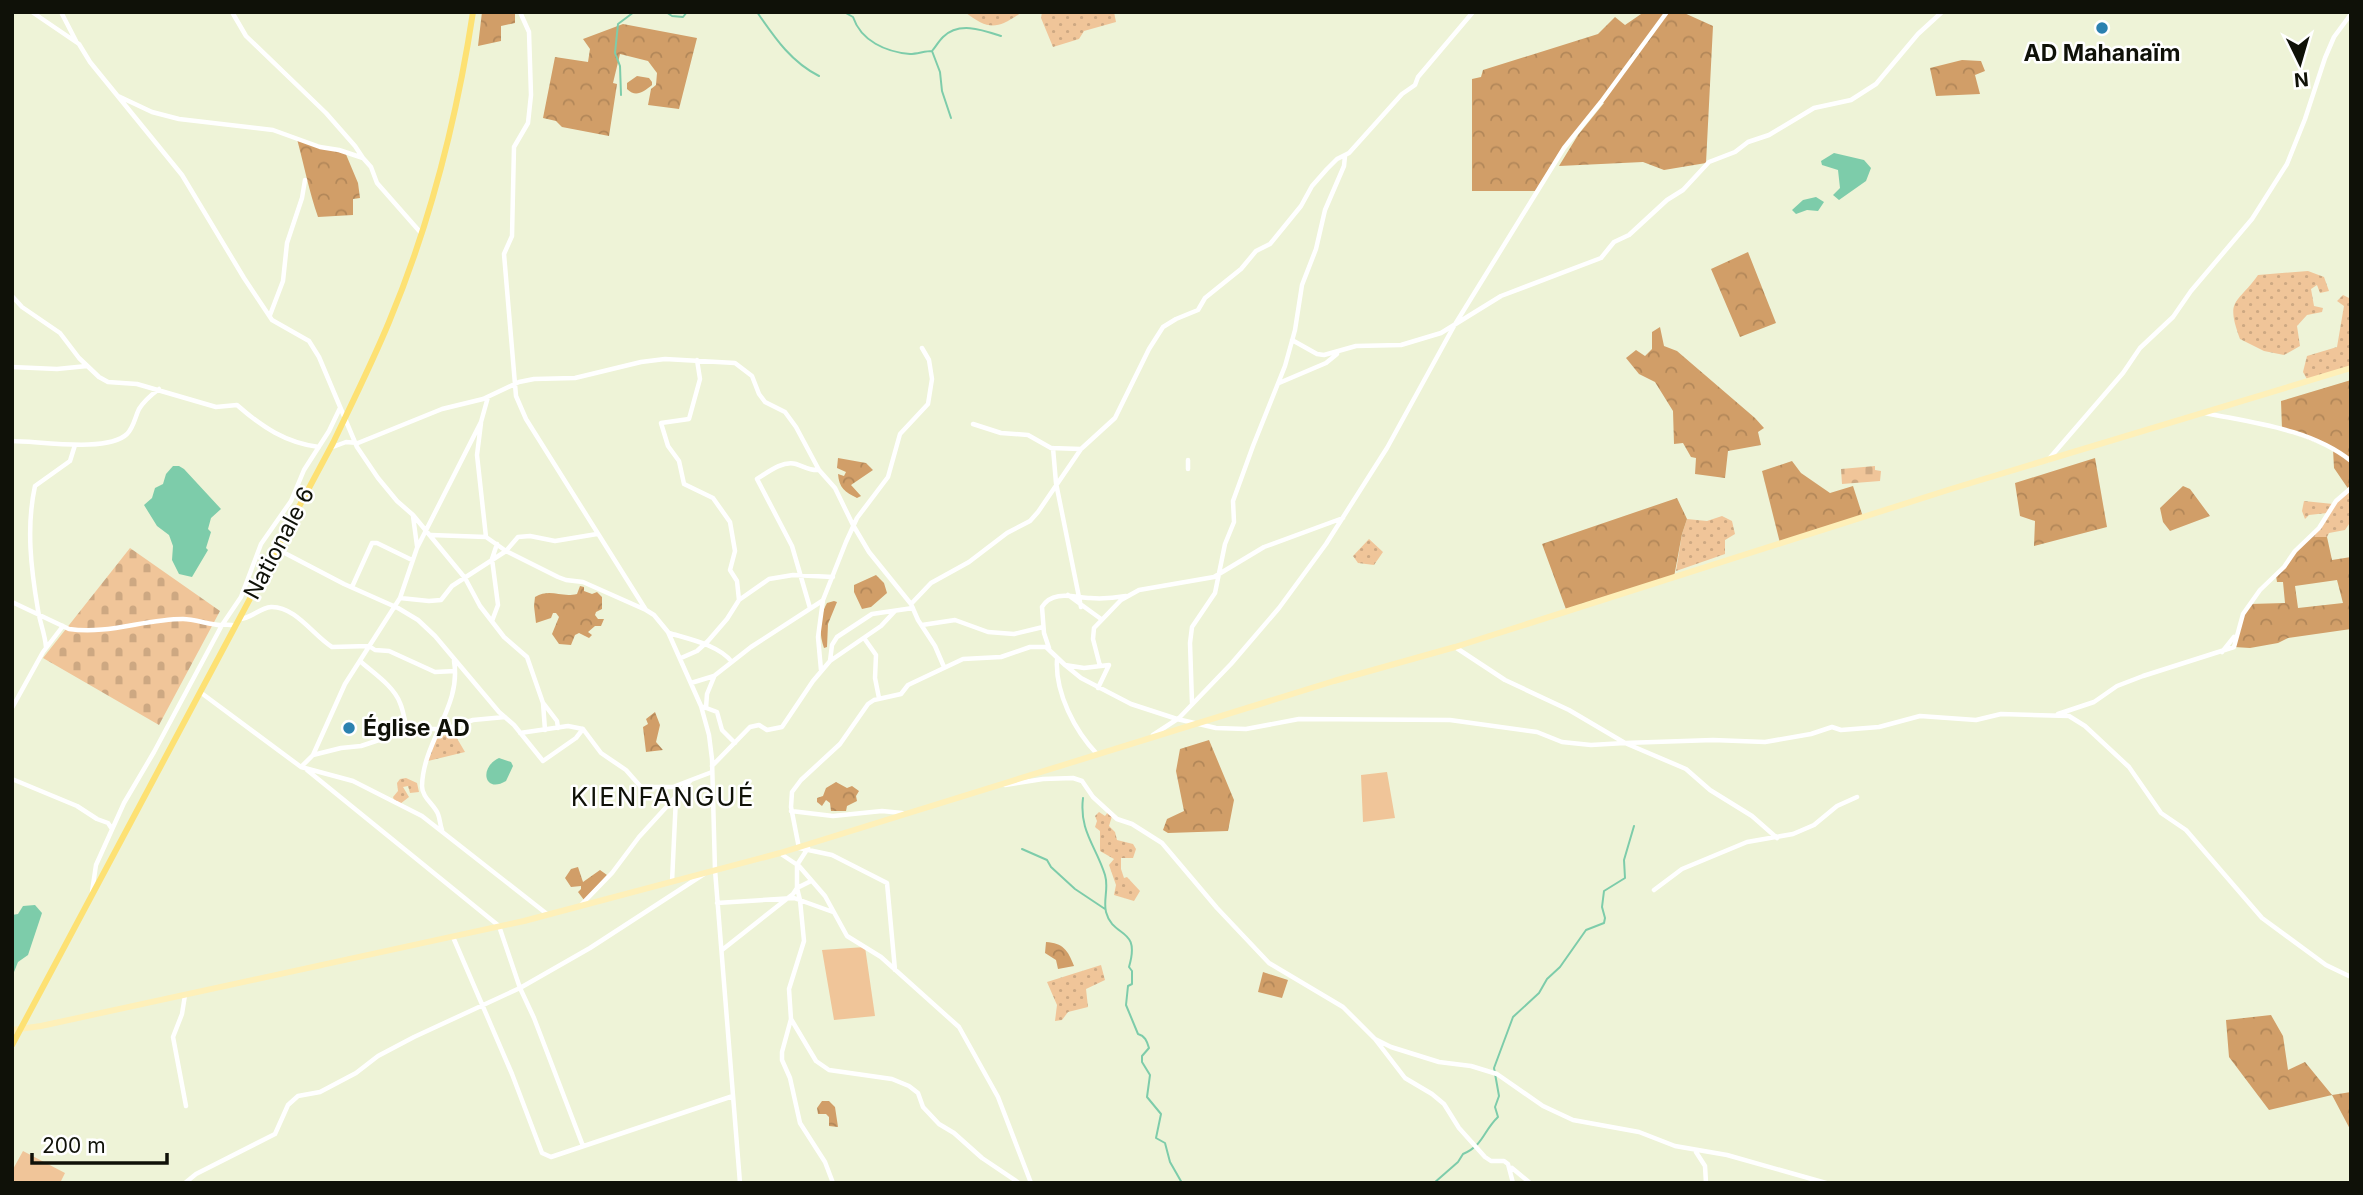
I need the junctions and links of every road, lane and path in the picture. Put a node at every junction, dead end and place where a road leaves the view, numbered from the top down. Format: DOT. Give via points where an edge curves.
graph roads {
  1 [pos="32,12"];
  2 [pos="61,12"];
  3 [pos="232,12"];
  4 [pos="473,12"];
  5 [pos="520,12"];
  6 [pos="1473,12"];
  7 [pos="1667,12"];
  8 [pos="1942,12"];
  9 [pos="2351,14"];
  10 [pos="79,44"];
  11 [pos="117,96"];
  12 [pos="1345,156"];
  13 [pos="363,158"];
  14 [pos="304,180"];
  15 [pos="421,233"];
  16 [pos="12,296"];
  17 [pos="270,316"];
  18 [pos="1454,326"];
  19 [pos="1292,340"];
  20 [pos="922,348"];
  21 [pos="1340,352"];
  22 [pos="697,360"];
  23 [pos="88,366"];
  24 [pos="12,367"];
  25 [pos="2351,368"];
  26 [pos="1279,384"];
  27 [pos="515,386"];
  28 [pos="159,389"];
  29 [pos="488,397"];
  30 [pos="340,408"];
  31 [pos="2205,413"];
  32 [pos="345,418"];
  33 [pos="481,422"];
  34 [pos="973,424"];
  35 [pos="12,441"];
  36 [pos="356,443"];
  37 [pos="75,445"];
  38 [pos="319,447"];
  39 [pos="329,449"];
  40 [pos="1053,449"];
  41 [pos="1082,449"];
  42 [pos="1188,460"];
  43 [pos="2047,461"];
  44 [pos="2351,461"];
  45 [pos="1188,469"];
  46 [pos="819,470"];
  47 [pos="1056,483"];
  48 [pos="2351,488"];
  49 [pos="413,515"];
  50 [pos="1344,517"];
  51 [pos="853,525"];
  52 [pos="428,534"];
  53 [pos="597,534"];
  54 [pos="486,537"];
  55 [pos="497,544"];
  56 [pos="277,548"];
  57 [pos="417,548"];
  58 [pos="506,551"];
  59 [pos="492,559"];
  60 [pos="412,560"];
  61 [pos="1219,575"];
  62 [pos="800,576"];
  63 [pos="465,578"];
  64 [pos="833,578"];
  65 [pos="352,587"];
  66 [pos="1078,587"];
  67 [pos="1070,595"];
  68 [pos="1127,595"];
  69 [pos="400,597"];
  70 [pos="1080,597"];
  71 [pos="739,600"];
  72 [pos="823,600"];
  73 [pos="12,602"];
  74 [pos="393,606"];
  75 [pos="912,606"];
  76 [pos="1082,607"];
  77 [pos="810,608"];
  78 [pos="646,610"];
  79 [pos="895,610"];
  80 [pos="38,614"];
  81 [pos="1101,619"];
  82 [pos="492,621"];
  83 [pos="238,622"];
  84 [pos="222,625"];
  85 [pos="922,625"];
  86 [pos="63,626"];
  87 [pos="1044,627"];
  88 [pos="668,632"];
  89 [pos="864,638"];
  90 [pos="704,644"];
  91 [pos="369,646"];
  92 [pos="46,647"];
  93 [pos="1455,647"];
  94 [pos="1049,649"];
  95 [pos="681,658"];
  96 [pos="454,659"];
  97 [pos="1057,660"];
  98 [pos="360,661"];
  99 [pos="830,661"];
  100 [pos="732,662"];
  101 [pos="1065,665"];
  102 [pos="1100,666"];
  103 [pos="944,667"];
  104 [pos="821,670"];
  105 [pos="455,671"];
  106 [pos="714,676"];
  107 [pos="691,683"];
  108 [pos="1098,688"];
  109 [pos="200,692"];
  110 [pos="879,698"];
  111 [pos="543,703"];
  112 [pos="1192,704"];
  113 [pos="704,707"];
  114 [pos="12,708"];
  115 [pos="2053,716"];
  116 [pos="506,718"];
  117 [pos="1177,719"];
  118 [pos="1197,724"];
  119 [pos="558,728"];
  120 [pos="583,729"];
  121 [pos="408,730"];
  122 [pos="437,730"];
  123 [pos="545,730"];
  124 [pos="520,733"];
  125 [pos="1143,740"];
  126 [pos="735,743"];
  127 [pos="1625,743"];
  128 [pos="1097,754"];
  129 [pos="313,755"];
  130 [pos="300,767"];
  131 [pos="712,769"];
  132 [pos="307,770"];
  133 [pos="12,779"];
  134 [pos="691,780"];
  135 [pos="991,788"];
  136 [pos="676,796"];
  137 [pos="1857,797"];
  138 [pos="791,811"];
  139 [pos="903,814"];
  140 [pos="113,829"];
  141 [pos="442,831"];
  142 [pos="1777,838"];
  143 [pos="811,846"];
  144 [pos="799,848"];
  145 [pos="780,853"];
  146 [pos="797,865"];
  147 [pos="715,870"];
  148 [pos="706,872"];
  149 [pos="811,881"];
  150 [pos="672,882"];
  151 [pos="797,888"];
  152 [pos="1654,890"];
  153 [pos="92,896"];
  154 [pos="787,899"];
  155 [pos="800,900"];
  156 [pos="717,903"];
  157 [pos="578,908"];
  158 [pos="834,912"];
  159 [pos="547,915"];
  160 [pos="499,926"];
  161 [pos="453,937"];
  162 [pos="721,951"];
  163 [pos="895,970"];
  164 [pos="2351,977"];
  165 [pos="520,988"];
  166 [pos="185,996"];
  167 [pos="484,1006"];
  168 [pos="791,1019"];
  169 [pos="21,1029"];
  170 [pos="12,1030"];
  171 [pos="1375,1039"];
  172 [pos="12,1045"];
  173 [pos="733,1096"];
  174 [pos="187,1106"];
  175 [pos="583,1146"];
  176 [pos="1695,1151"];
  177 [pos="1510,1166"];
  178 [pos="196,1174"];
  179 [pos="185,1183"];
  180 [pos="197,1183"];
  181 [pos="740,1183"];
  182 [pos="833,1183"];
  183 [pos="1019,1183"];
  184 [pos="1031,1183"];
  185 [pos="1513,1183"];
  186 [pos="1530,1183"];
  187 [pos="1706,1183"];
  188 [pos="1826,1183"];
  1 -- 10 [label="street"];
  2 -- 10 [label="street"];
  3 -- 13 [label="street" via="246,36 326,113"];
  4 -- 15 [label="main road, Nationale 6" via="449,137"];
  5 -- 27 [label="street" via="529,32 531,95 528,122 514,147 512,236 504,254"];
  6 -- 12 [label="street" via="1415,85"];
  7 -- 18 [label="street" via="1564,148"];
  8 -- 18 [label="street" via="1899,54 1877,84 1851,100 1814,108 1709,162 1683,190 1614,242 1601,258 1501,296"];
  9 -- 43 [label="street" via="2325,58 2287,164 2252,219"];
  10 -- 11 [label="street"];
  11 -- 13 [label="street" via="179,119 272,130"];
  11 -- 17 [label="street" via="182,175"];
  12 -- 19 [label="street" via="1302,285"];
  12 -- 41 [label="street" via="1312,186 1270,244 1256,251 1198,310 1163,327 1115,418"];
  13 -- 15 [label="street" via="377,183"];
  14 -- 17 [label="street" via="287,243 283,281"];
  15 -- 32 [label="main road, Nationale 6" via="390,320"];
  16 -- 23 [label="street" via="60,333"];
  17 -- 30 [label="street" via="309,341"];
  18 -- 21 [label="street" via="1401,345 1356,346"];
  18 -- 50 [label="street"];
  19 -- 21 [label="street" via="1317,354"];
  19 -- 26 [label="street"];
  20 -- 51 [label="street" via="932,379 928,404 900,434 888,477"];
  21 -- 26 [label="street"];
  22 -- 27 [label="street" via="641,362"];
  22 -- 46 [label="street" via="735,363 747,370 765,402 785,412 796,427"];
  22 -- 71 [label="street" via="700,379 689,419 661,423 662,431 680,461 684,484 713,498 730,522 735,551 730,570 737,581"];
  23 -- 24 [label="street"];
  23 -- 28 [label="street" via="108,382"];
  25 -- 31 [label="main road"];
  26 -- 61 [label="street" via="1233,501 1234,522"];
  27 -- 29 [label="street"];
  27 -- 53 [label="street" via="526,419"];
  28 -- 37 [label="street" via="139,409 122,438"];
  28 -- 38 [label="street" via="216,407 237,405 285,439"];
  29 -- 33 [label="street"];
  29 -- 36 [label="street" via="442,409"];
  30 -- 32 [label="street"];
  30 -- 38 [label="street"];
  31 -- 43 [label="main road"];
  31 -- 44 [label="street" via="2322,442"];
  32 -- 36 [label="street"];
  32 -- 39 [label="main road, Nationale 6"];
  33 -- 52 [label="street"];
  33 -- 54 [label="street" via="477,455"];
  34 -- 40 [label="street" via="1028,435"];
  35 -- 37 [label="street"];
  36 -- 39 [label="street"];
  36 -- 49 [label="street" via="387,490"];
  37 -- 80 [label="street" via="70,461 35,486 31,504 29,537"];
  38 -- 84 [label="street" via="261,544 240,597"];
  39 -- 56 [label="main road, Nationale 6"];
  40 -- 41 [label="street"];
  40 -- 47 [label="street"];
  41 -- 47 [label="street"];
  42 -- 45 [label="street"];
  43 -- 93 [label="main road"];
  46 -- 51 [label="street" via="835,488"];
  46 -- 62 [label="street" via="790,463 757,479 792,546"];
  47 -- 66 [label="street"];
  47 -- 75 [label="street" via="1030,521 928,585"];
  48 -- 115 [label="street" via="2260,590 2243,614 2236,636 2221,652 2143,676 2094,702"];
  49 -- 52 [label="street"];
  49 -- 57 [label="street"];
  50 -- 61 [label="street" via="1271,544"];
  50 -- 112 [label="street" via="1279,608"];
  51 -- 64 [label="street"];
  51 -- 75 [label="street"];
  52 -- 54 [label="street"];
  52 -- 57 [label="street"];
  52 -- 63 [label="street"];
  53 -- 58 [label="street" via="555,541 523,536 513,540"];
  53 -- 78 [label="street"];
  54 -- 55 [label="street"];
  55 -- 58 [label="street"];
  55 -- 59 [label="street"];
  56 -- 65 [label="street"];
  56 -- 83 [label="main road, Nationale 6"];
  57 -- 60 [label="street"];
  58 -- 59 [label="street"];
  58 -- 78 [label="street" via="558,577 583,582"];
  59 -- 63 [label="street"];
  59 -- 82 [label="street" via="498,605"];
  60 -- 65 [label="street" via="372,543"];
  60 -- 69 [label="street"];
  61 -- 68 [label="street" via="1147,587"];
  61 -- 112 [label="street" via="1212,601 1192,628"];
  62 -- 64 [label="street"];
  62 -- 71 [label="street" via="774,577"];
  62 -- 77 [label="street"];
  63 -- 69 [label="street" via="440,600"];
  63 -- 82 [label="street"];
  64 -- 72 [label="street"];
  65 -- 74 [label="street"];
  66 -- 67 [label="street"];
  66 -- 70 [label="street"];
  67 -- 70 [label="street"];
  67 -- 76 [label="street"];
  67 -- 87 [label="street" via="1042,605"];
  68 -- 70 [label="street"];
  68 -- 81 [label="street"];
  69 -- 74 [label="street"];
  70 -- 76 [label="street"];
  71 -- 90 [label="street"];
  72 -- 77 [label="street"];
  72 -- 104 [label="street" via="818,637"];
  73 -- 80 [label="street"];
  74 -- 91 [label="street"];
  74 -- 96 [label="street" via="428,628"];
  75 -- 79 [label="street"];
  75 -- 85 [label="street"];
  76 -- 81 [label="street"];
  77 -- 100 [label="street"];
  78 -- 88 [label="street"];
  79 -- 89 [label="street"];
  79 -- 99 [label="street" via="872,614 837,637"];
  80 -- 86 [label="street"];
  80 -- 92 [label="street"];
  81 -- 102 [label="street" via="1093,635"];
  82 -- 111 [label="street" via="527,657"];
  83 -- 84 [label="street"];
  83 -- 91 [label="street" via="268,607 279,608 332,647"];
  83 -- 109 [label="main road, Nationale 6"];
  84 -- 86 [label="street" via="183,619 107,630"];
  84 -- 140 [label="street"];
  85 -- 87 [label="street" via="955,620 1014,634"];
  85 -- 103 [label="street"];
  86 -- 92 [label="street"];
  87 -- 94 [label="street"];
  88 -- 90 [label="street"];
  88 -- 95 [label="street"];
  89 -- 99 [label="street"];
  89 -- 110 [label="street" via="876,657"];
  90 -- 95 [label="street"];
  90 -- 100 [label="street"];
  91 -- 98 [label="street"];
  91 -- 105 [label="street" via="435,672"];
  92 -- 114 [label="street"];
  93 -- 118 [label="main road"];
  93 -- 127 [label="street" via="1505,680"];
  94 -- 97 [label="street"];
  94 -- 103 [label="street" via="1030,647"];
  95 -- 107 [label="street"];
  96 -- 105 [label="street"];
  96 -- 116 [label="street"];
  97 -- 101 [label="street"];
  97 -- 128 [label="street" via="1058,681 1070,713"];
  98 -- 121 [label="street" via="400,701"];
  98 -- 129 [label="street"];
  99 -- 104 [label="street"];
  100 -- 106 [label="street"];
  101 -- 102 [label="street"];
  101 -- 108 [label="street"];
  102 -- 108 [label="street" via="1109,665"];
  103 -- 110 [label="street" via="908,685 901,694"];
  104 -- 126 [label="street" via="782,727 750,727"];
  105 -- 122 [label="street" via="450,702"];
  106 -- 107 [label="street"];
  106 -- 113 [label="street"];
  107 -- 113 [label="street"];
  108 -- 117 [label="street"];
  109 -- 130 [label="street"];
  109 -- 153 [label="main road, Nationale 6"];
  110 -- 138 [label="street" via="868,704 840,744 793,789"];
  111 -- 119 [label="street"];
  111 -- 123 [label="street"];
  112 -- 117 [label="street"];
  113 -- 126 [label="street" via="717,712 722,730"];
  113 -- 131 [label="street"];
  115 -- 127 [label="street" via="2001,714 1976,720 1920,716 1879,727 1832,727 1765,742"];
  115 -- 164 [label="street" via="2076,719 2129,767 2161,813 2186,830 2262,918 2326,965"];
  116 -- 122 [label="street" via="473,720"];
  116 -- 124 [label="street"];
  117 -- 118 [label="street"];
  117 -- 125 [label="street"];
  118 -- 125 [label="main road"];
  118 -- 127 [label="street" via="1246,729 1299,719 1450,720 1537,732 1562,742"];
  119 -- 120 [label="street"];
  119 -- 123 [label="street"];
  120 -- 124 [label="street" via="543,761"];
  120 -- 134 [label="street" via="601,754 626,770 641,787 673,787"];
  121 -- 122 [label="street"];
  121 -- 129 [label="street" via="361,746"];
  122 -- 141 [label="street" via="422,792 438,814"];
  123 -- 124 [label="street"];
  125 -- 128 [label="main road"];
  126 -- 131 [label="street"];
  127 -- 142 [label="street" via="1686,769"];
  128 -- 135 [label="main road"];
  129 -- 130 [label="street"];
  130 -- 132 [label="street"];
  131 -- 134 [label="street"];
  131 -- 147 [label="street"];
  132 -- 141 [label="street" via="353,781"];
  132 -- 160 [label="street"];
  133 -- 140 [label="street" via="77,806"];
  134 -- 136 [label="street"];
  135 -- 139 [label="main road"];
  135 -- 171 [label="street" via="1043,779 1082,781 1117,819 1162,843 1269,963 1343,1007"];
  136 -- 150 [label="street"];
  136 -- 157 [label="street"];
  137 -- 142 [label="street" via="1814,825"];
  138 -- 139 [label="street" via="833,816 882,811"];
  138 -- 144 [label="street"];
  139 -- 143 [label="main road"];
  140 -- 153 [label="street" via="96,865"];
  141 -- 159 [label="street"];
  142 -- 152 [label="street" via="1747,842 1691,865"];
  143 -- 144 [label="main road"];
  143 -- 146 [label="street"];
  143 -- 163 [label="street" via="887,883"];
  144 -- 145 [label="main road"];
  145 -- 146 [label="street"];
  145 -- 147 [label="main road"];
  146 -- 149 [label="street"];
  146 -- 151 [label="street"];
  147 -- 148 [label="main road"];
  147 -- 156 [label="street"];
  148 -- 150 [label="main road"];
  148 -- 165 [label="street" via="602,941"];
  149 -- 151 [label="street"];
  149 -- 158 [label="street"];
  150 -- 157 [label="main road"];
  151 -- 154 [label="street"];
  151 -- 155 [label="street"];
  153 -- 169 [label="main road, Nationale 6"];
  154 -- 155 [label="street"];
  154 -- 156 [label="street"];
  154 -- 162 [label="street"];
  155 -- 158 [label="street"];
  155 -- 168 [label="street" via="804,941 789,989"];
  156 -- 162 [label="street"];
  157 -- 159 [label="main road"];
  158 -- 163 [label="street" via="847,936"];
  159 -- 160 [label="main road"];
  160 -- 161 [label="main road"];
  160 -- 165 [label="street"];
  161 -- 166 [label="main road"];
  161 -- 167 [label="street"];
  162 -- 173 [label="street"];
  163 -- 184 [label="street" via="959,1027 998,1097"];
  165 -- 167 [label="street"];
  165 -- 175 [label="street"];
  166 -- 169 [label="main road"];
  166 -- 174 [label="street" via="173,1037"];
  167 -- 175 [label="street" via="542,1153 551,1157"];
  167 -- 178 [label="street" via="414,1037 320,1092 298,1096 288,1105 275,1134"];
  168 -- 182 [label="street" via="782,1060 800,1122"];
  168 -- 183 [label="street" via="822,1066 909,1086 939,1124"];
  169 -- 170 [label="main road"];
  169 -- 172 [label="main road, Nationale 6"];
  171 -- 176 [label="street" via="1439,1062 1497,1074 1548,1109 1573,1120 1639,1132"];
  171 -- 177 [label="street" via="1405,1078 1444,1104 1485,1157"];
  173 -- 175 [label="street"];
  173 -- 181 [label="street"];
  176 -- 187 [label="street" via="1702,1159"];
  176 -- 188 [label="street"];
  177 -- 185 [label="street"];
  177 -- 186 [label="street"];
  178 -- 179 [label="street"];
  178 -- 180 [label="street"];
}
